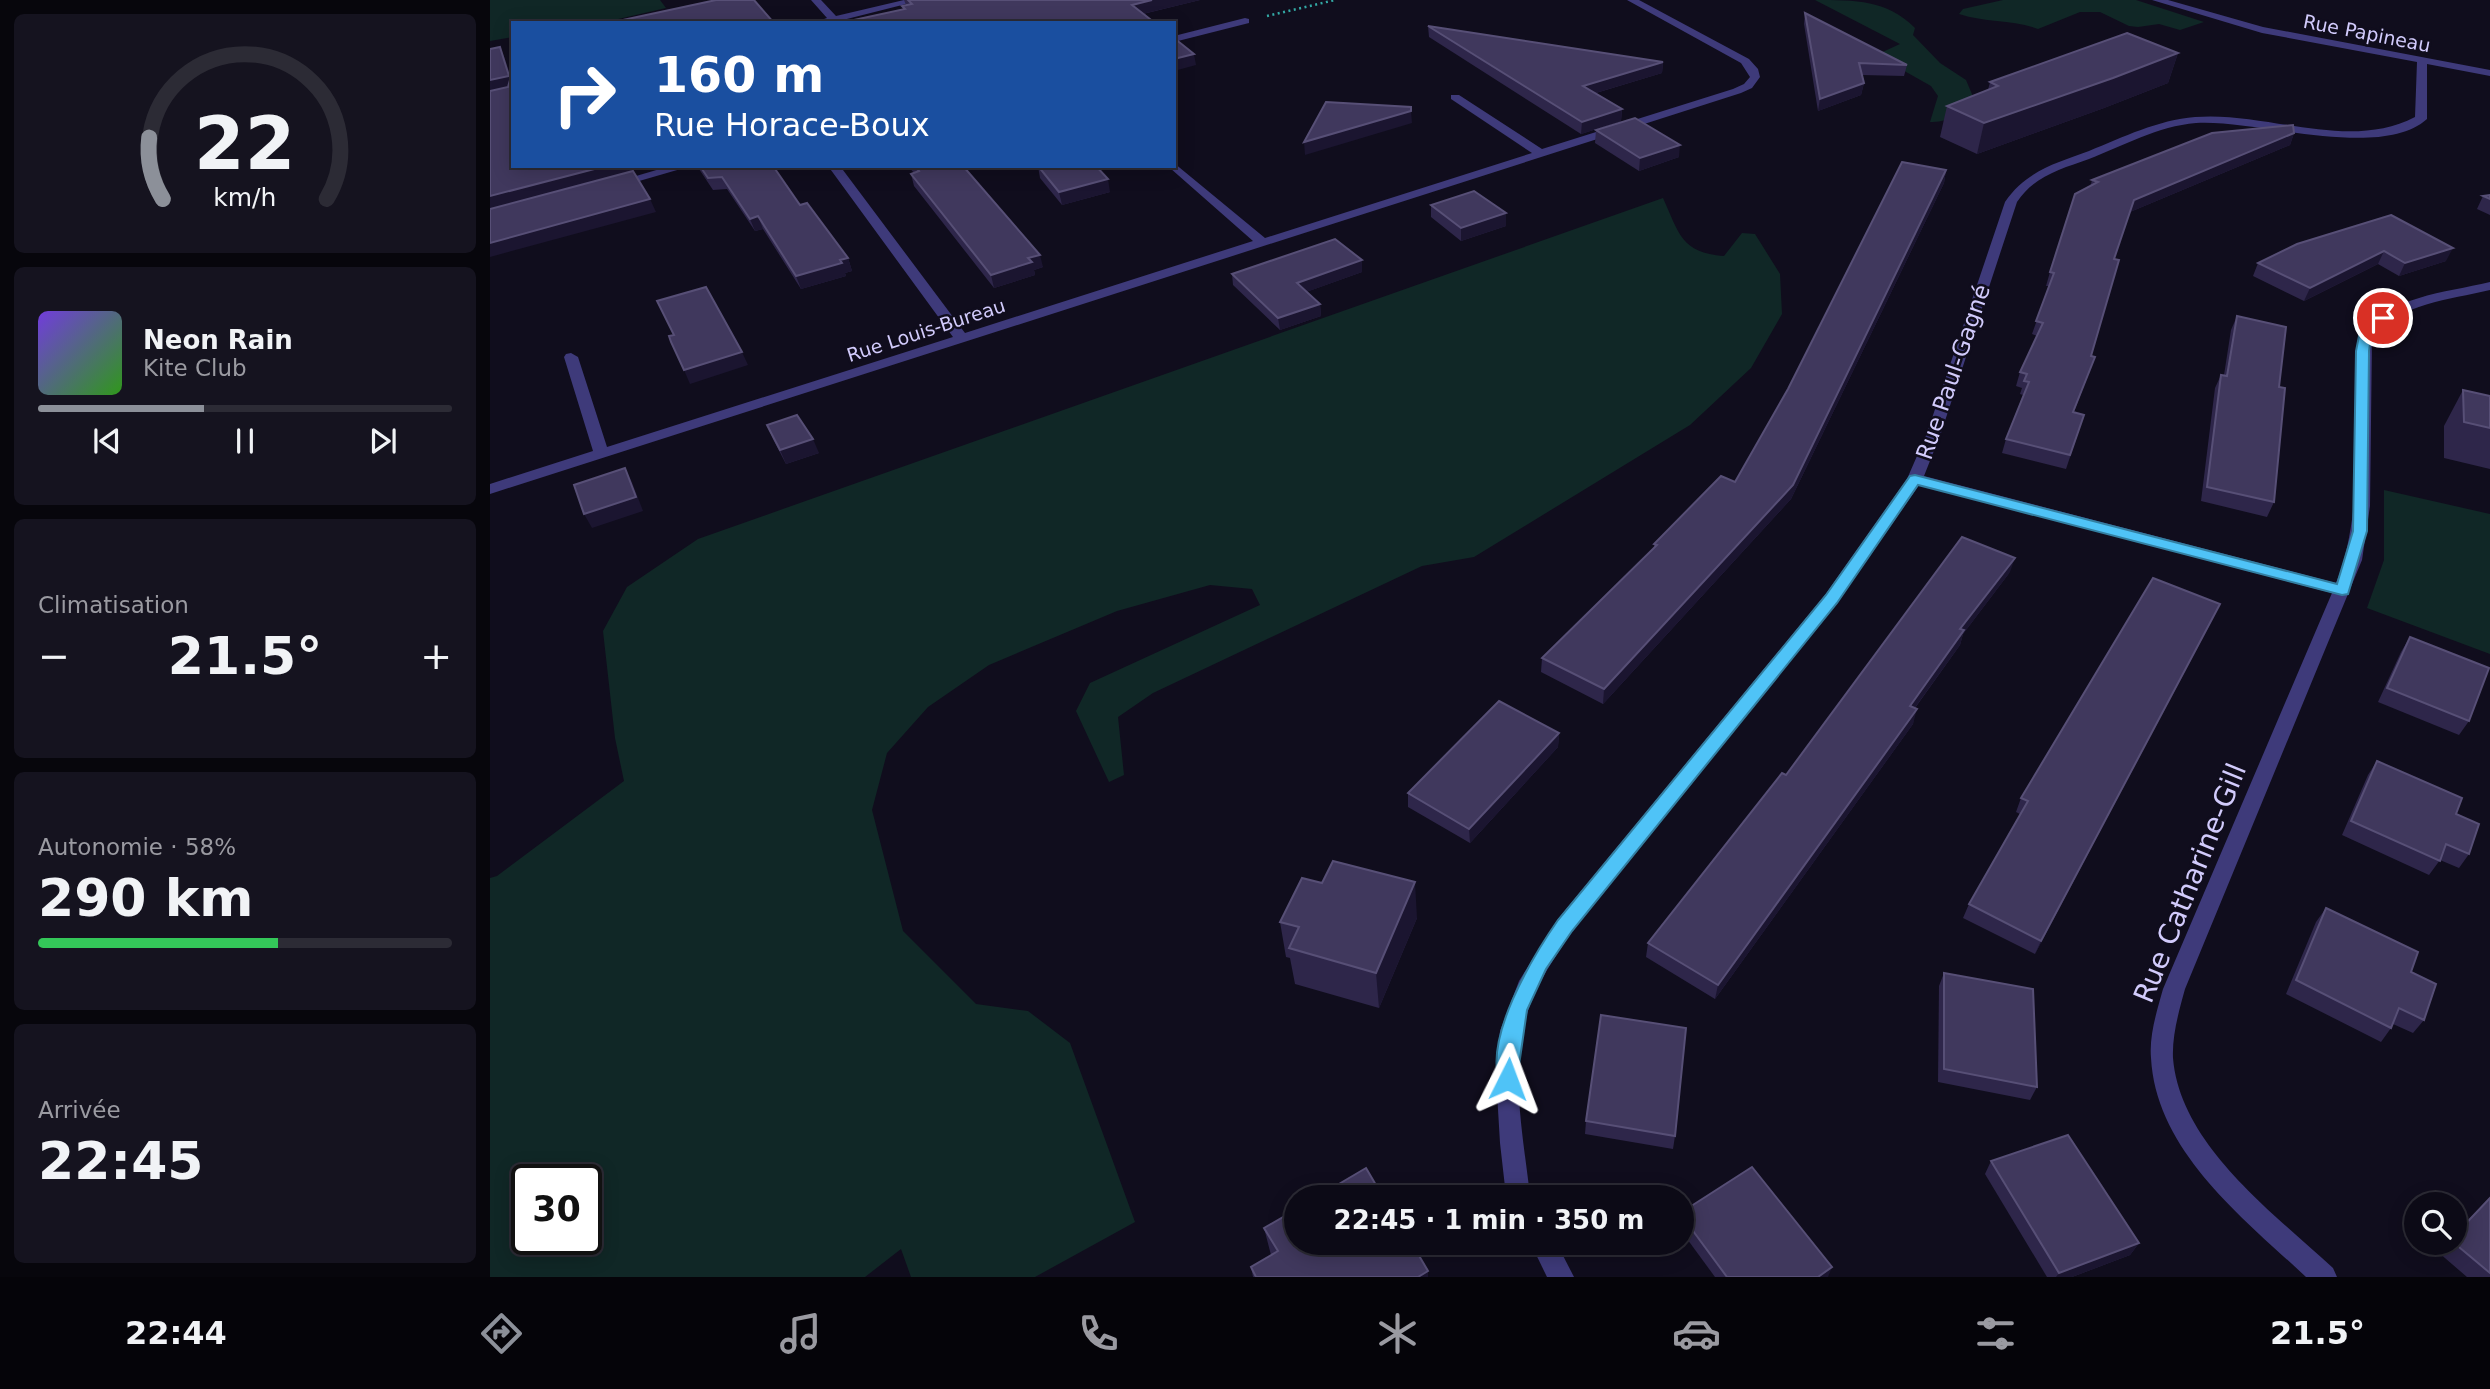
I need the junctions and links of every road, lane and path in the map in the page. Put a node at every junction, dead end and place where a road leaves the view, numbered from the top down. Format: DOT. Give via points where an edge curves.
graph roads {
  1 [pos="817,0"];
  2 [pos="917,0"];
  3 [pos="1335,0"];
  4 [pos="1632,0"];
  5 [pos="2157,0"];
  6 [pos="834,19"];
  7 [pos="826,21"];
  8 [pos="1245,21"];
  9 [pos="1176,39"];
  10 [pos="2421,61"];
  11 [pos="2490,73"];
  12 [pos="1455,96"];
  13 [pos="1540,153"];
  14 [pos="677,168"];
  15 [pos="835,168"];
  16 [pos="1176,168"];
  17 [pos="607,186"];
  18 [pos="1262,242"];
  19 [pos="2490,286"];
  20 [pos="962,339"];
  21 [pos="570,357"];
  22 [pos="602,454"];
  23 [pos="1915,479"];
  24 [pos="490,489"];
  25 [pos="2342,590"];
  26 [pos="1517,1185"];
  27 [pos="1549,1255"];
  28 [pos="1560,1277"];
  29 [pos="2324,1277"];
  1 -- 6 [label="street"];
  2 -- 6 [label="street"];
  3 -- 8 [label="path"];
  4 -- 13 [label="street, Rue Louis-Bureau" via="1745,61 1755,77 1737,91"];
  5 -- 10 [label="street, Rue Papineau" via="2262,30"];
  6 -- 7 [label="street"];
  8 -- 9 [label="street"];
  10 -- 11 [label="street, Rue Papineau"];
  10 -- 23 [label="street, Rue Paul-Gagné" via="2421,119 2400,130 2358,134 2232,119 2194,120 2158,129 2029,179 2011,202"];
  12 -- 13 [label="street"];
  13 -- 18 [label="street, Rue Louis-Bureau"];
  14 -- 17 [label="street"];
  15 -- 20 [label="street"];
  16 -- 18 [label="street"];
  18 -- 20 [label="street, Rue Louis-Bureau"];
  19 -- 25 [label="street, Rue Catharine-Gill" via="2397,310 2365,336 2360,531"];
  20 -- 22 [label="street, Rue Louis-Bureau"];
  21 -- 22 [label="street"];
  22 -- 24 [label="street, Rue Louis-Bureau"];
  23 -- 25 [label="street"];
  23 -- 26 [label="street, Rue Paul-Gagné" via="1831,599 1565,925 1539,964 1517,1010 1508,1057"];
  25 -- 29 [label="street, Rue Catharine-Gill" via="2174,989 2164,1026 2162,1060 2172,1099 2190,1139 2227,1184"];
  27 -- 28 [label="street"];
}
